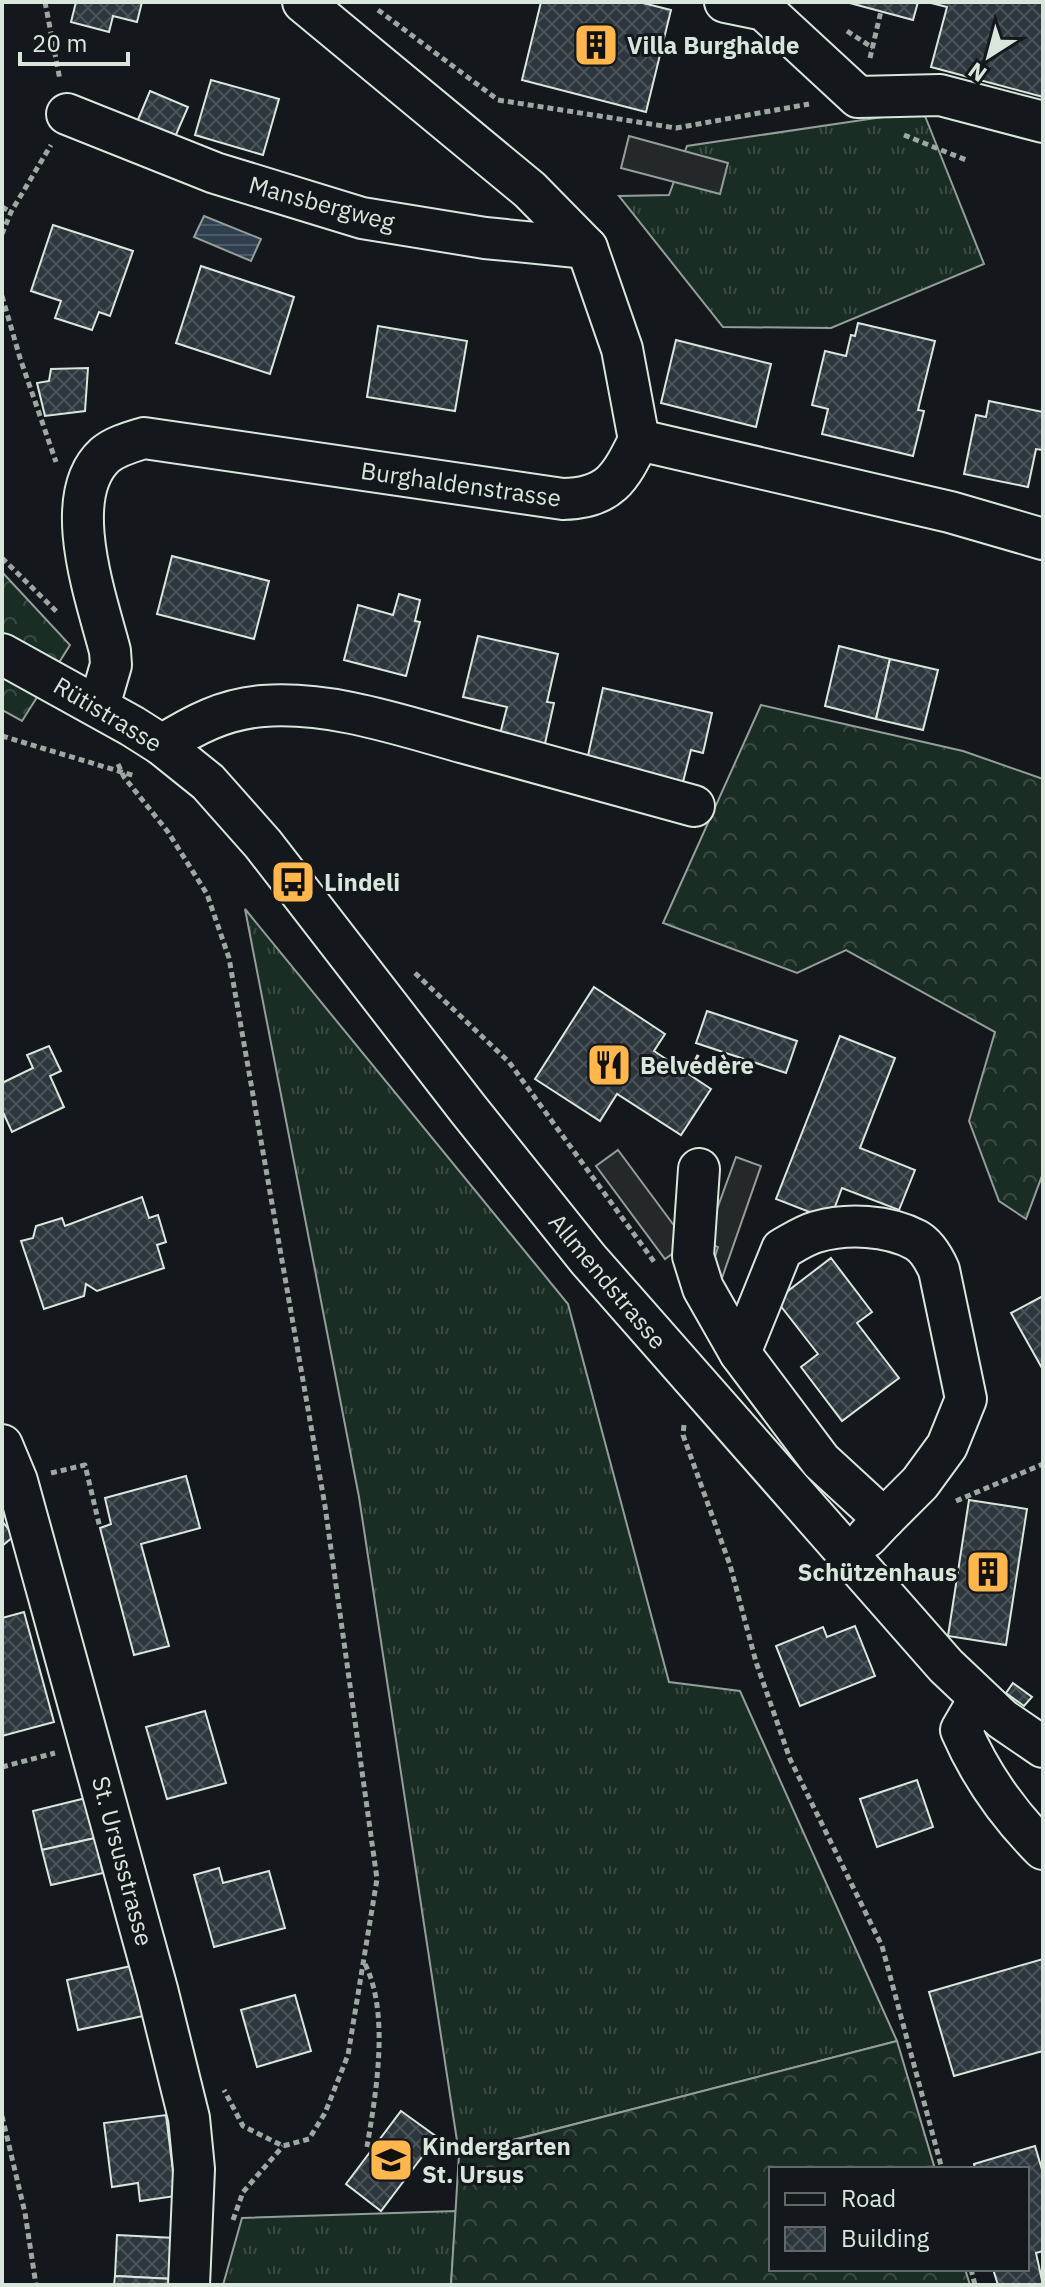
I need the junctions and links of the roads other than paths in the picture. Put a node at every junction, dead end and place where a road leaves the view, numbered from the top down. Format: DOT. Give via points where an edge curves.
graph roads {
  1 [pos="303,2"];
  2 [pos="725,2"];
  3 [pos="67,114"];
  4 [pos="1043,122"];
  5 [pos="587,248"];
  6 [pos="639,440"];
  7 [pos="1043,539"];
  8 [pos="2,654"];
  9 [pos="99,706"];
  10 [pos="162,745"];
  11 [pos="208,782"];
  12 [pos="694,806"];
  13 [pos="699,1169"];
  14 [pos="740,1353"];
  15 [pos="10,1463"];
  16 [pos="884,1519"];
  17 [pos="850,1554"];
  18 [pos="979,1699"];
  19 [pos="1043,1747"];
  20 [pos="1043,1849"];
  21 [pos="189,2285"];
  1 -- 5 [label="street" via="530,190"];
  2 -- 4 [label="street" via="764,10 858,97 940,95"];
  3 -- 5 [label="street, Mansbergweg" via="215,173 362,218"];
  5 -- 6 [label="street" via="622,349"];
  6 -- 7 [label="street" via="950,512"];
  6 -- 9 [label="street, Burghaldenstrasse" via="616,482 578,499 144,438 125,444 95,466 84,499 87,568 110,651"];
  8 -- 9 [label="street, Rütistrasse"];
  9 -- 10 [label="street, Rütistrasse"];
  10 -- 11 [label="street, Rütistrasse"];
  10 -- 12 [label="street" via="198,723 239,709 313,707"];
  11 -- 17 [label="street, Allmendstrasse" via="263,844 588,1259"];
  13 -- 14 [label="street" via="693,1256 703,1288"];
  14 -- 16 [label="street" via="821,1461"];
  14 -- 16 [label="street" via="782,1249 816,1232 856,1226 917,1241 931,1255 939,1270 966,1399 947,1446"];
  15 -- 21 [label="street, St. Ursusstrasse" via="91,1744 189,2118 194,2169"];
  16 -- 17 [label="street"];
  17 -- 18 [label="street, Allmendstrasse"];
  18 -- 19 [label="street, Allmendstrasse"];
  18 -- 20 [label="street" via="961,1730 964,1738 1012,1815"];
}
